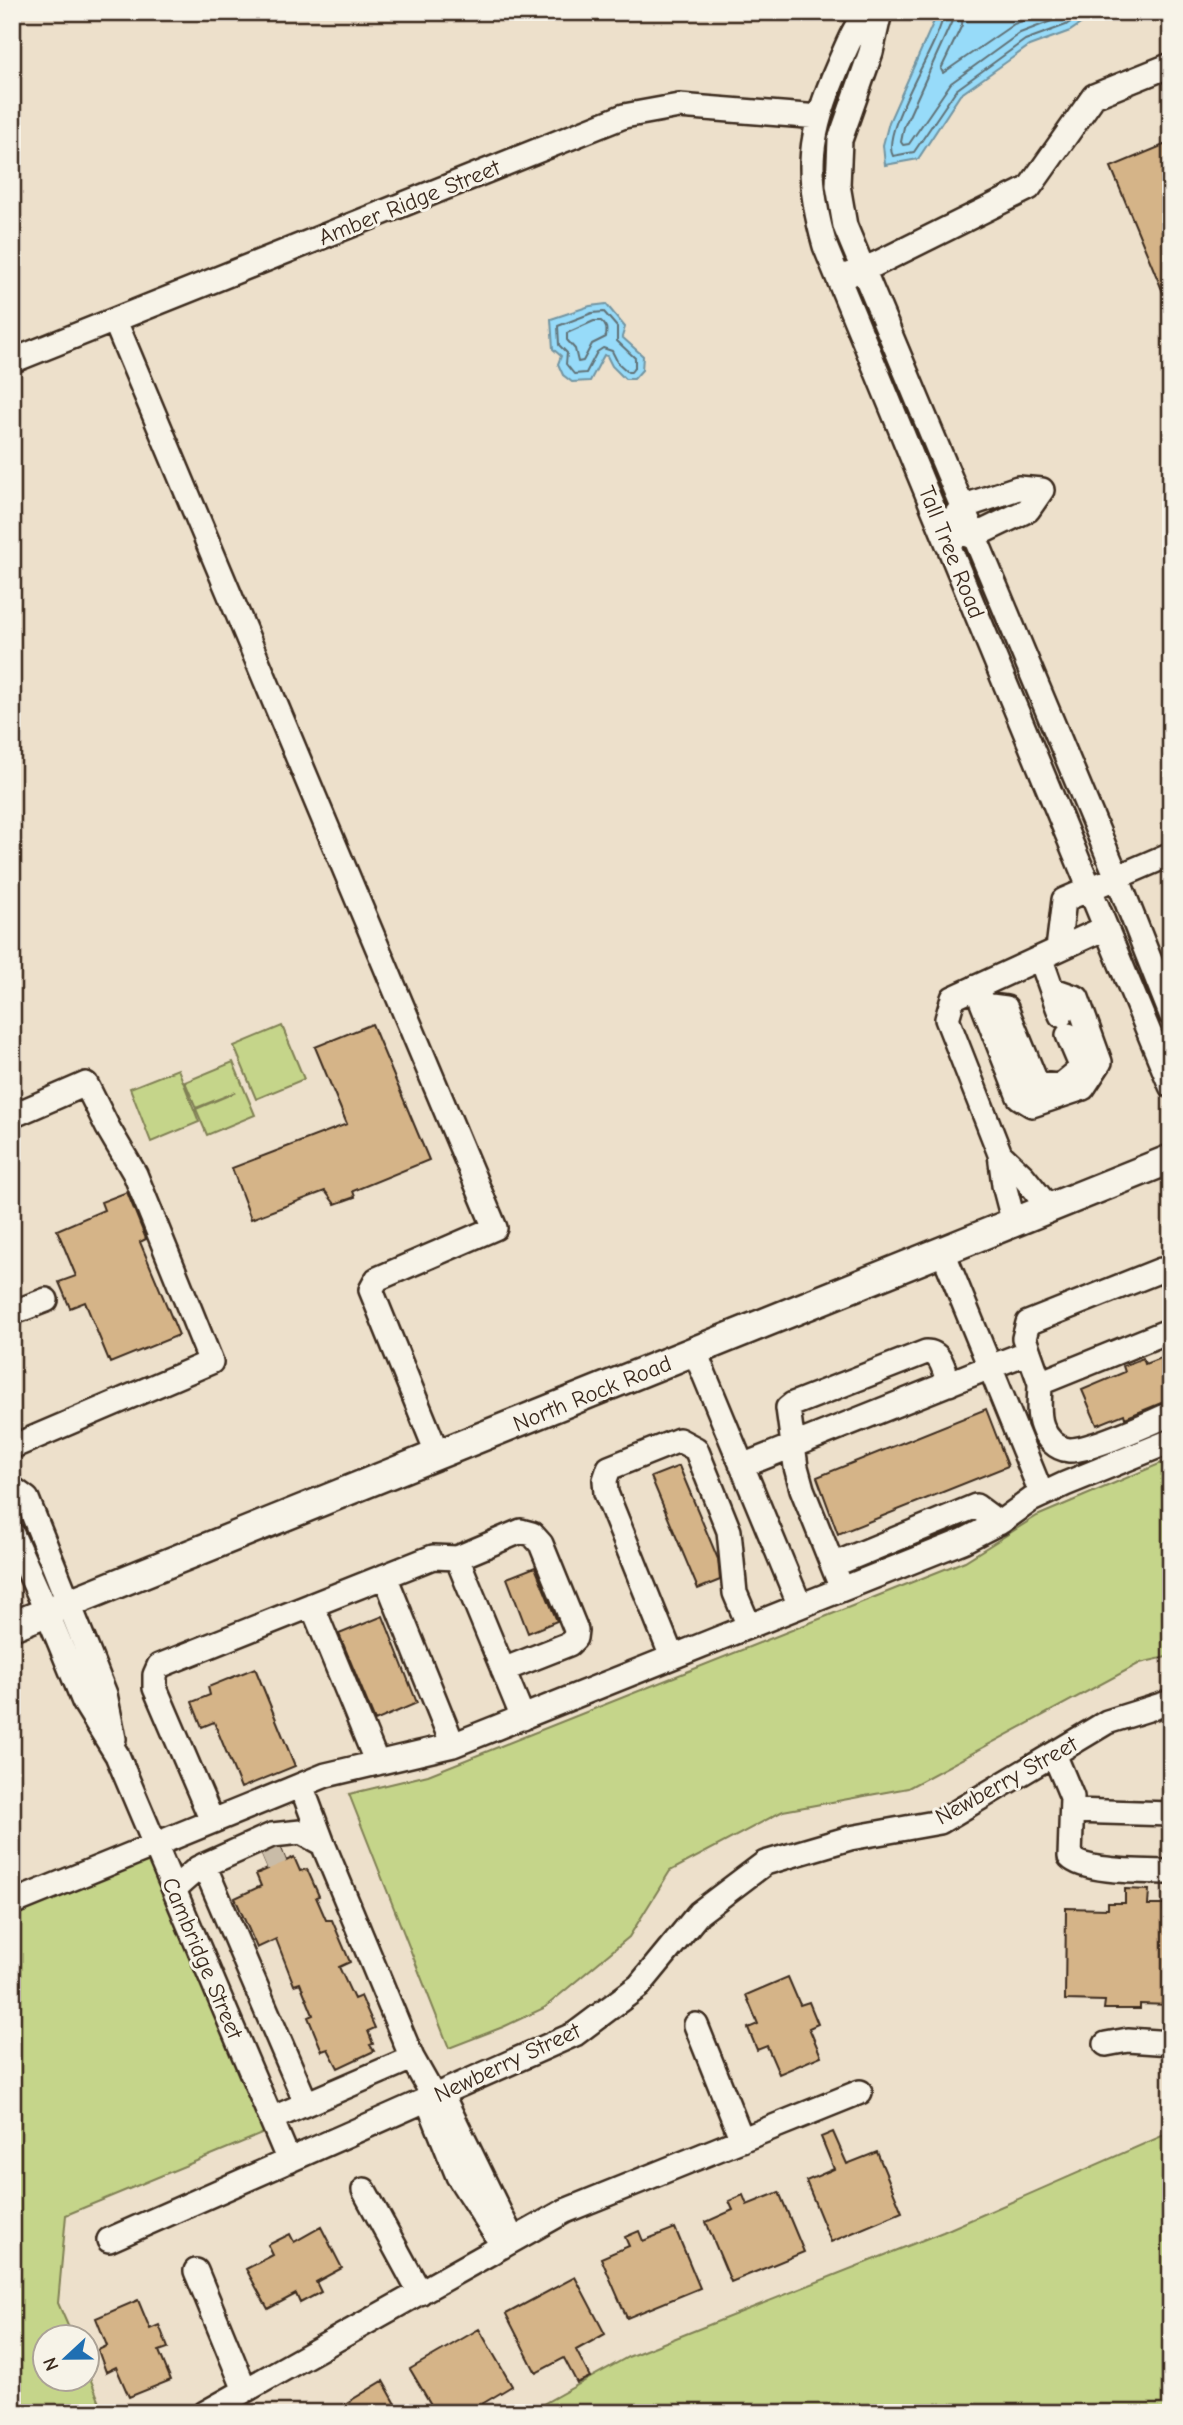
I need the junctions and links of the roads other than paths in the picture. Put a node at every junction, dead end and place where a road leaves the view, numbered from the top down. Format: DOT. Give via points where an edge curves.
graph roads {
  1 [pos="866,12"];
  2 [pos="880,12"];
  3 [pos="1171,65"];
  4 [pos="819,117"];
  5 [pos="863,268"];
  6 [pos="839,279"];
  7 [pos="115,321"];
  8 [pos="12,361"];
  9 [pos="962,506"];
  10 [pos="944,531"];
  11 [pos="974,536"];
  12 [pos="1171,854"];
  13 [pos="1117,877"];
  14 [pos="1089,888"];
  15 [pos="1105,928"];
  16 [pos="1049,953"];
  17 [pos="1054,990"];
  18 [pos="979,996"];
  19 [pos="1171,1014"];
  20 [pos="1171,1086"];
  21 [pos="12,1116"];
  22 [pos="1000,1154"];
  23 [pos="1171,1159"];
  24 [pos="1049,1208"];
  25 [pos="1014,1223"];
  26 [pos="943,1252"];
  27 [pos="1171,1273"];
  28 [pos="46,1300"];
  29 [pos="12,1313"];
  30 [pos="1171,1330"];
  31 [pos="695,1352"];
  32 [pos="1029,1352"];
  33 [pos="990,1367"];
  34 [pos="1041,1383"];
  35 [pos="949,1384"];
  36 [pos="1171,1414"];
  37 [pos="1171,1441"];
  38 [pos="794,1446"];
  39 [pos="1087,1446"];
  40 [pos="12,1447"];
  41 [pos="439,1455"];
  42 [pos="742,1466"];
  43 [pos="1097,1471"];
  44 [pos="12,1488"];
  45 [pos="1042,1495"];
  46 [pos="999,1523"];
  47 [pos="12,1534"];
  48 [pos="457,1558"];
  49 [pos="833,1565"];
  50 [pos="385,1576"];
  51 [pos="842,1588"];
  52 [pos="312,1605"];
  53 [pos="800,1606"];
  54 [pos="58,1607"];
  55 [pos="12,1626"];
  56 [pos="749,1626"];
  57 [pos="673,1657"];
  58 [pos="503,1670"];
  59 [pos="1171,1702"];
  60 [pos="523,1718"];
  61 [pos="453,1745"];
  62 [pos="1054,1754"];
  63 [pos="377,1763"];
  64 [pos="301,1785"];
  65 [pos="1072,1811"];
  66 [pos="1171,1814"];
  67 [pos="212,1821"];
  68 [pos="318,1841"];
  69 [pos="155,1844"];
  70 [pos="230,1854"];
  71 [pos="204,1865"];
  72 [pos="1171,1872"];
  73 [pos="174,1889"];
  74 [pos="12,1903"];
  75 [pos="696,2025"];
  76 [pos="1171,2042"];
  77 [pos="1106,2044"];
  78 [pos="412,2058"];
  79 [pos="860,2092"];
  80 [pos="434,2096"];
  81 [pos="306,2103"];
  82 [pos="271,2119"];
  83 [pos="742,2140"];
  84 [pos="289,2161"];
  85 [pos="364,2190"];
  86 [pos="109,2240"];
  87 [pos="508,2243"];
  88 [pos="196,2271"];
  89 [pos="420,2292"];
  90 [pos="245,2390"];
  91 [pos="205,2413"];
  1 -- 4 [label="street, Tall Tree Road"];
  2 -- 5 [label="street, Tall Tree Road" via="840,140 838,186 845,226"];
  3 -- 5 [label="street" via="1094,96 1029,188"];
  4 -- 6 [label="street, Tall Tree Road" via="810,155 814,207"];
  4 -- 7 [label="street, Amber Ridge Street" via="679,106 624,116"];
  5 -- 6 [label="street"];
  5 -- 9 [label="street, Tall Tree Road"];
  6 -- 10 [label="street, Tall Tree Road"];
  7 -- 8 [label="street, Amber Ridge Street"];
  7 -- 41 [label="street" via="495,1228 377,1279 371,1290"];
  9 -- 10 [label="street"];
  9 -- 11 [label="street, Tall Tree Road"];
  9 -- 11 [label="street" via="1018,488 1042,490 1028,510"];
  10 -- 11 [label="street"];
  10 -- 14 [label="street, Tall Tree Road"];
  11 -- 13 [label="street, Tall Tree Road"];
  12 -- 13 [label="street"];
  13 -- 14 [label="street"];
  13 -- 19 [label="street, Tall Tree Road"];
  14 -- 15 [label="street, Tall Tree Road"];
  14 -- 16 [label="street" via="1064,900"];
  15 -- 16 [label="street"];
  15 -- 20 [label="street, Tall Tree Road"];
  16 -- 17 [label="street"];
  16 -- 18 [label="street"];
  17 -- 18 [label="street" via="1082,1068 1060,1086 1037,1084 1006,1008"];
  17 -- 18 [label="street" via="1077,998 1100,1062 1083,1088 1032,1105 1019,1097"];
  18 -- 22 [label="street" via="953,998 947,1020"];
  21 -- 40 [label="street" via="86,1084 135,1174 211,1362"];
  22 -- 24 [label="street"];
  22 -- 25 [label="street"];
  23 -- 24 [label="main road, North Rock Road"];
  24 -- 25 [label="main road, North Rock Road"];
  25 -- 26 [label="main road, North Rock Road"];
  26 -- 31 [label="main road, North Rock Road"];
  26 -- 33 [label="street"];
  27 -- 32 [label="street" via="1161,1270 1028,1323 1024,1338"];
  28 -- 29 [label="street"];
  30 -- 34 [label="street"];
  31 -- 41 [label="main road, North Rock Road"];
  31 -- 42 [label="street"];
  32 -- 33 [label="street"];
  32 -- 34 [label="street"];
  33 -- 35 [label="street"];
  33 -- 45 [label="street"];
  34 -- 39 [label="street" via="1040,1418 1049,1439 1070,1450"];
  35 -- 38 [label="street"];
  35 -- 38 [label="street" via="939,1357 926,1352 793,1404 788,1419"];
  36 -- 39 [label="street"];
  37 -- 43 [label="street"];
  38 -- 42 [label="street"];
  38 -- 49 [label="street" via="802,1489"];
  39 -- 43 [label="street"];
  41 -- 54 [label="main road, North Rock Road"];
  42 -- 53 [label="street"];
  43 -- 45 [label="street"];
  44 -- 54 [label="street, Cambridge Street" via="27,1499"];
  45 -- 46 [label="street"];
  46 -- 49 [label="street" via="976,1506"];
  46 -- 51 [label="street"];
  47 -- 54 [label="street, Cambridge Street"];
  48 -- 50 [label="street" via="433,1557"];
  48 -- 58 [label="street"];
  48 -- 58 [label="street" via="521,1531 541,1544 576,1630 575,1638"];
  49 -- 51 [label="street"];
  50 -- 52 [label="street"];
  50 -- 61 [label="street"];
  51 -- 53 [label="street"];
  52 -- 63 [label="street"];
  52 -- 67 [label="street" via="159,1667 155,1675 155,1688"];
  53 -- 56 [label="street"];
  54 -- 55 [label="main road, North Rock Road"];
  54 -- 69 [label="street, Cambridge Street" via="84,1702 117,1755"];
  56 -- 57 [label="street"];
  56 -- 57 [label="street" via="735,1593 729,1531 696,1449 679,1440 609,1468 606,1493"];
  57 -- 60 [label="street"];
  58 -- 60 [label="street"];
  59 -- 62 [label="street, Newberry Street" via="1107,1722"];
  60 -- 61 [label="street"];
  61 -- 63 [label="street"];
  62 -- 65 [label="street" via="1072,1797"];
  62 -- 80 [label="street, Newberry Street" via="940,1822 850,1838 765,1863 699,1913 639,1986 575,2034"];
  63 -- 64 [label="street"];
  64 -- 67 [label="street"];
  64 -- 68 [label="street"];
  65 -- 66 [label="street"];
  65 -- 72 [label="street" via="1070,1857 1076,1863"];
  67 -- 69 [label="street"];
  68 -- 70 [label="street" via="272,1855"];
  68 -- 70 [label="street" via="301,1832 272,1835"];
  68 -- 78 [label="street"];
  69 -- 73 [label="street, Cambridge Street"];
  69 -- 74 [label="street"];
  70 -- 71 [label="street"];
  71 -- 73 [label="street"];
  71 -- 81 [label="street"];
  73 -- 82 [label="street, Cambridge Street"];
  75 -- 83 [label="street"];
  76 -- 77 [label="street"];
  78 -- 80 [label="street"];
  78 -- 81 [label="street"];
  79 -- 83 [label="street"];
  80 -- 84 [label="street, Newberry Street"];
  80 -- 87 [label="street" via="458,2176 481,2196"];
  81 -- 82 [label="street"];
  82 -- 84 [label="street, Cambridge Street"];
  83 -- 87 [label="street" via="565,2211"];
  84 -- 86 [label="street, Newberry Street"];
  85 -- 89 [label="street"];
  87 -- 89 [label="street"];
  88 -- 90 [label="street"];
  89 -- 90 [label="street"];
  90 -- 91 [label="street"];
}
